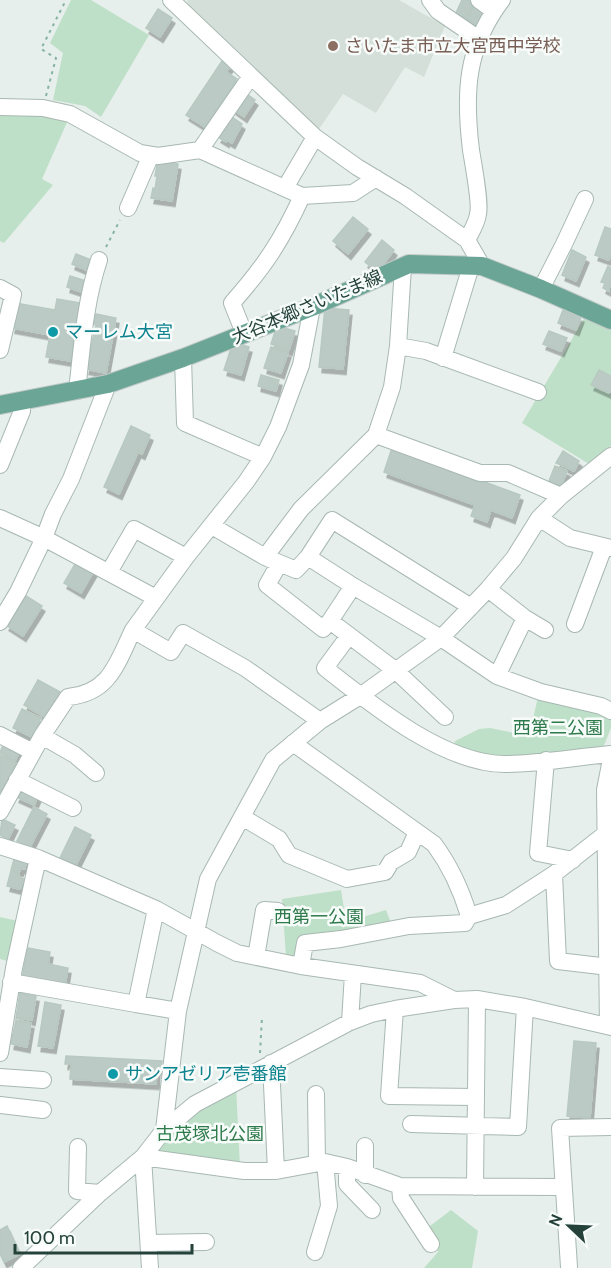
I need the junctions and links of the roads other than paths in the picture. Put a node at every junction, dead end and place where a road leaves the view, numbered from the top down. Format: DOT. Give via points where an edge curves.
graph roads {
  1 [pos="430,0"];
  2 [pos="479,0"];
  3 [pos="178,2"];
  4 [pos="498,6"];
  5 [pos="479,39"];
  6 [pos="251,76"];
  7 [pos="0,107"];
  8 [pos="315,137"];
  9 [pos="200,150"];
  10 [pos="151,155"];
  11 [pos="376,178"];
  12 [pos="285,188"];
  13 [pos="302,196"];
  14 [pos="585,199"];
  15 [pos="128,208"];
  16 [pos="467,240"];
  17 [pos="99,260"];
  18 [pos="476,266"];
  19 [pos="403,267"];
  20 [pos="0,288"];
  21 [pos="541,289"];
  22 [pos="312,307"];
  23 [pos="611,320"];
  24 [pos="244,333"];
  25 [pos="398,346"];
  26 [pos="0,350"];
  27 [pos="183,358"];
  28 [pos="443,358"];
  29 [pos="108,384"];
  30 [pos="76,391"];
  31 [pos="538,392"];
  32 [pos="22,401"];
  33 [pos="0,405"];
  34 [pos="376,435"];
  35 [pos="611,456"];
  36 [pos="263,457"];
  37 [pos="0,465"];
  38 [pos="561,496"];
  39 [pos="0,518"];
  40 [pos="538,518"];
  41 [pos="212,526"];
  42 [pos="44,538"];
  43 [pos="608,548"];
  44 [pos="186,557"];
  45 [pos="308,557"];
  46 [pos="272,560"];
  47 [pos="109,572"];
  48 [pos="353,586"];
  49 [pos="488,589"];
  50 [pos="156,598"];
  51 [pos="471,607"];
  52 [pos="2,613"];
  53 [pos="525,618"];
  54 [pos="330,621"];
  55 [pos="575,624"];
  56 [pos="134,630"];
  57 [pos="545,630"];
  58 [pos="348,637"];
  59 [pos="441,638"];
  60 [pos="395,670"];
  61 [pos="497,676"];
  62 [pos="360,696"];
  63 [pos="611,711"];
  64 [pos="445,717"];
  65 [pos="320,722"];
  66 [pos="0,735"];
  67 [pos="42,736"];
  68 [pos="293,743"];
  69 [pos="33,752"];
  70 [pos="611,754"];
  71 [pos="611,759"];
  72 [pos="546,760"];
  73 [pos="96,773"];
  74 [pos="17,780"];
  75 [pos="73,808"];
  76 [pos="0,812"];
  77 [pos="242,817"];
  78 [pos="417,832"];
  79 [pos="606,834"];
  80 [pos="0,846"];
  81 [pos="38,858"];
  82 [pos="573,860"];
  83 [pos="608,861"];
  84 [pos="554,874"];
  85 [pos="156,909"];
  86 [pos="278,911"];
  87 [pos="469,916"];
  88 [pos="195,931"];
  89 [pos="256,957"];
  90 [pos="301,966"];
  91 [pos="609,968"];
  92 [pos="353,974"];
  93 [pos="11,982"];
  94 [pos="477,999"];
  95 [pos="454,1000"];
  96 [pos="4,1003"];
  97 [pos="136,1004"];
  98 [pos="525,1007"];
  99 [pos="395,1009"];
  100 [pos="178,1011"];
  101 [pos="350,1022"];
  102 [pos="610,1027"];
  103 [pos="0,1053"];
  104 [pos="265,1066"];
  105 [pos="0,1077"];
  106 [pos="43,1080"];
  107 [pos="316,1094"];
  108 [pos="476,1097"];
  109 [pos="0,1105"];
  110 [pos="44,1110"];
  111 [pos="411,1124"];
  112 [pos="475,1125"];
  113 [pos="611,1127"];
  114 [pos="164,1130"];
  115 [pos="365,1146"];
  116 [pos="78,1147"];
  117 [pos="143,1157"];
  118 [pos="321,1162"];
  119 [pos="347,1167"];
  120 [pos="276,1171"];
  121 [pos="365,1175"];
  122 [pos="400,1186"];
  123 [pos="475,1187"];
  124 [pos="563,1187"];
  125 [pos="100,1193"];
  126 [pos="372,1210"];
  127 [pos="206,1242"];
  128 [pos="149,1243"];
  129 [pos="431,1244"];
  130 [pos="315,1252"];
  131 [pos="21,1268"];
  132 [pos="150,1268"];
  133 [pos="569,1268"];
  1 -- 5 [label="street" via="438,11"];
  2 -- 4 [label="street"];
  3 -- 6 [label="street"];
  4 -- 5 [label="street"];
  5 -- 16 [label="street" via="467,92 479,213"];
  6 -- 8 [label="street"];
  6 -- 9 [label="street"];
  7 -- 10 [label="street" via="44,108 70,114 126,146"];
  8 -- 11 [label="street"];
  8 -- 12 [label="street"];
  9 -- 10 [label="street"];
  9 -- 12 [label="street"];
  10 -- 15 [label="street"];
  11 -- 13 [label="street" via="353,193"];
  11 -- 16 [label="street"];
  12 -- 13 [label="street"];
  13 -- 24 [label="street" via="285,233 259,273 232,303"];
  14 -- 21 [label="street"];
  16 -- 18 [label="street"];
  17 -- 30 [label="street" via="88,305"];
  18 -- 19 [label="main road, 大谷本郷さいたま線"];
  18 -- 21 [label="main road, 大谷本郷さいたま線"];
  18 -- 28 [label="street"];
  19 -- 22 [label="main road, 大谷本郷さいたま線"];
  19 -- 25 [label="street"];
  20 -- 26 [label="street" via="13,295"];
  21 -- 23 [label="main road, 大谷本郷さいたま線"];
  22 -- 24 [label="main road, 大谷本郷さいたま線"];
  22 -- 36 [label="street" via="302,365"];
  24 -- 27 [label="main road, 大谷本郷さいたま線"];
  25 -- 28 [label="street"];
  25 -- 34 [label="street" via="392,387"];
  27 -- 29 [label="main road, 大谷本郷さいたま線"];
  27 -- 36 [label="street" via="185,423"];
  28 -- 31 [label="street"];
  29 -- 30 [label="main road, 大谷本郷さいたま線"];
  29 -- 42 [label="street"];
  30 -- 32 [label="main road, 大谷本郷さいたま線"];
  32 -- 33 [label="main road, 大谷本郷さいたま線"];
  32 -- 37 [label="street" via="22,411"];
  34 -- 38 [label="street" via="480,473 508,473"];
  34 -- 46 [label="street" via="301,509"];
  35 -- 38 [label="street"];
  36 -- 41 [label="street"];
  38 -- 40 [label="street"];
  39 -- 42 [label="street"];
  40 -- 43 [label="street" via="570,538"];
  40 -- 49 [label="street" via="514,558"];
  41 -- 44 [label="street"];
  41 -- 46 [label="street"];
  42 -- 47 [label="street"];
  42 -- 52 [label="street"];
  43 -- 55 [label="street"];
  44 -- 47 [label="street" via="134,529"];
  44 -- 50 [label="street"];
  45 -- 46 [label="street" via="296,570"];
  45 -- 48 [label="street"];
  45 -- 51 [label="street" via="332,520"];
  46 -- 54 [label="street" via="267,585 323,629"];
  47 -- 50 [label="street"];
  48 -- 54 [label="street"];
  48 -- 59 [label="street"];
  49 -- 51 [label="street"];
  49 -- 53 [label="street"];
  50 -- 56 [label="street"];
  51 -- 59 [label="street"];
  53 -- 57 [label="street"];
  53 -- 61 [label="street"];
  54 -- 58 [label="street"];
  56 -- 65 [label="street" via="171,652 183,633 245,668"];
  56 -- 67 [label="street" via="113,671 97,689 68,698"];
  58 -- 60 [label="street"];
  58 -- 62 [label="street" via="326,668"];
  59 -- 60 [label="street"];
  59 -- 61 [label="street"];
  60 -- 62 [label="street"];
  60 -- 64 [label="street"];
  61 -- 63 [label="street"];
  62 -- 65 [label="street"];
  62 -- 72 [label="street" via="436,746 461,756 504,764"];
  65 -- 68 [label="street"];
  66 -- 69 [label="street"];
  67 -- 69 [label="street"];
  67 -- 73 [label="street"];
  68 -- 77 [label="street" via="273,760"];
  68 -- 78 [label="street"];
  69 -- 74 [label="street"];
  70 -- 72 [label="street"];
  71 -- 79 [label="street" via="605,790"];
  72 -- 82 [label="street" via="538,853"];
  74 -- 75 [label="street"];
  74 -- 76 [label="street"];
  77 -- 78 [label="street" via="279,839 289,855 347,879 385,872 391,862 408,852"];
  77 -- 88 [label="street" via="208,879"];
  78 -- 87 [label="street" via="434,844 449,864"];
  79 -- 82 [label="street"];
  79 -- 83 [label="street"];
  80 -- 81 [label="street"];
  81 -- 85 [label="street"];
  81 -- 93 [label="street"];
  82 -- 84 [label="street"];
  83 -- 91 [label="street"];
  84 -- 87 [label="street" via="506,905"];
  84 -- 91 [label="street" via="558,961"];
  85 -- 88 [label="street"];
  85 -- 97 [label="street"];
  86 -- 89 [label="street" via="264,910"];
  87 -- 90 [label="street" via="465,923 305,943"];
  88 -- 89 [label="street" via="237,953"];
  88 -- 100 [label="street"];
  89 -- 90 [label="street"];
  90 -- 92 [label="street"];
  91 -- 102 [label="street"];
  92 -- 95 [label="street" via="420,984"];
  92 -- 101 [label="street"];
  93 -- 96 [label="street"];
  93 -- 97 [label="street"];
  94 -- 95 [label="street"];
  94 -- 98 [label="street"];
  94 -- 108 [label="street"];
  95 -- 99 [label="street"];
  96 -- 103 [label="street"];
  97 -- 100 [label="street"];
  98 -- 102 [label="street"];
  98 -- 112 [label="street" via="518,1127"];
  99 -- 101 [label="street"];
  99 -- 108 [label="street" via="389,1096"];
  100 -- 114 [label="street"];
  101 -- 104 [label="street"];
  104 -- 114 [label="street" via="195,1104"];
  104 -- 120 [label="street"];
  105 -- 106 [label="street"];
  107 -- 118 [label="street"];
  108 -- 112 [label="street"];
  109 -- 110 [label="street"];
  111 -- 112 [label="street"];
  112 -- 123 [label="street"];
  113 -- 124 [label="street" via="560,1128"];
  114 -- 117 [label="street"];
  115 -- 121 [label="street"];
  116 -- 125 [label="street" via="77,1191"];
  117 -- 120 [label="street" via="244,1172"];
  117 -- 125 [label="street"];
  117 -- 128 [label="street"];
  118 -- 119 [label="street"];
  118 -- 120 [label="street"];
  118 -- 130 [label="street" via="329,1206"];
  119 -- 121 [label="street"];
  119 -- 126 [label="street" via="347,1184"];
  121 -- 122 [label="street"];
  122 -- 123 [label="street"];
  122 -- 129 [label="street" via="401,1198"];
  123 -- 124 [label="street"];
  124 -- 133 [label="street"];
  125 -- 131 [label="street"];
  127 -- 128 [label="street"];
  128 -- 132 [label="street"];
}
